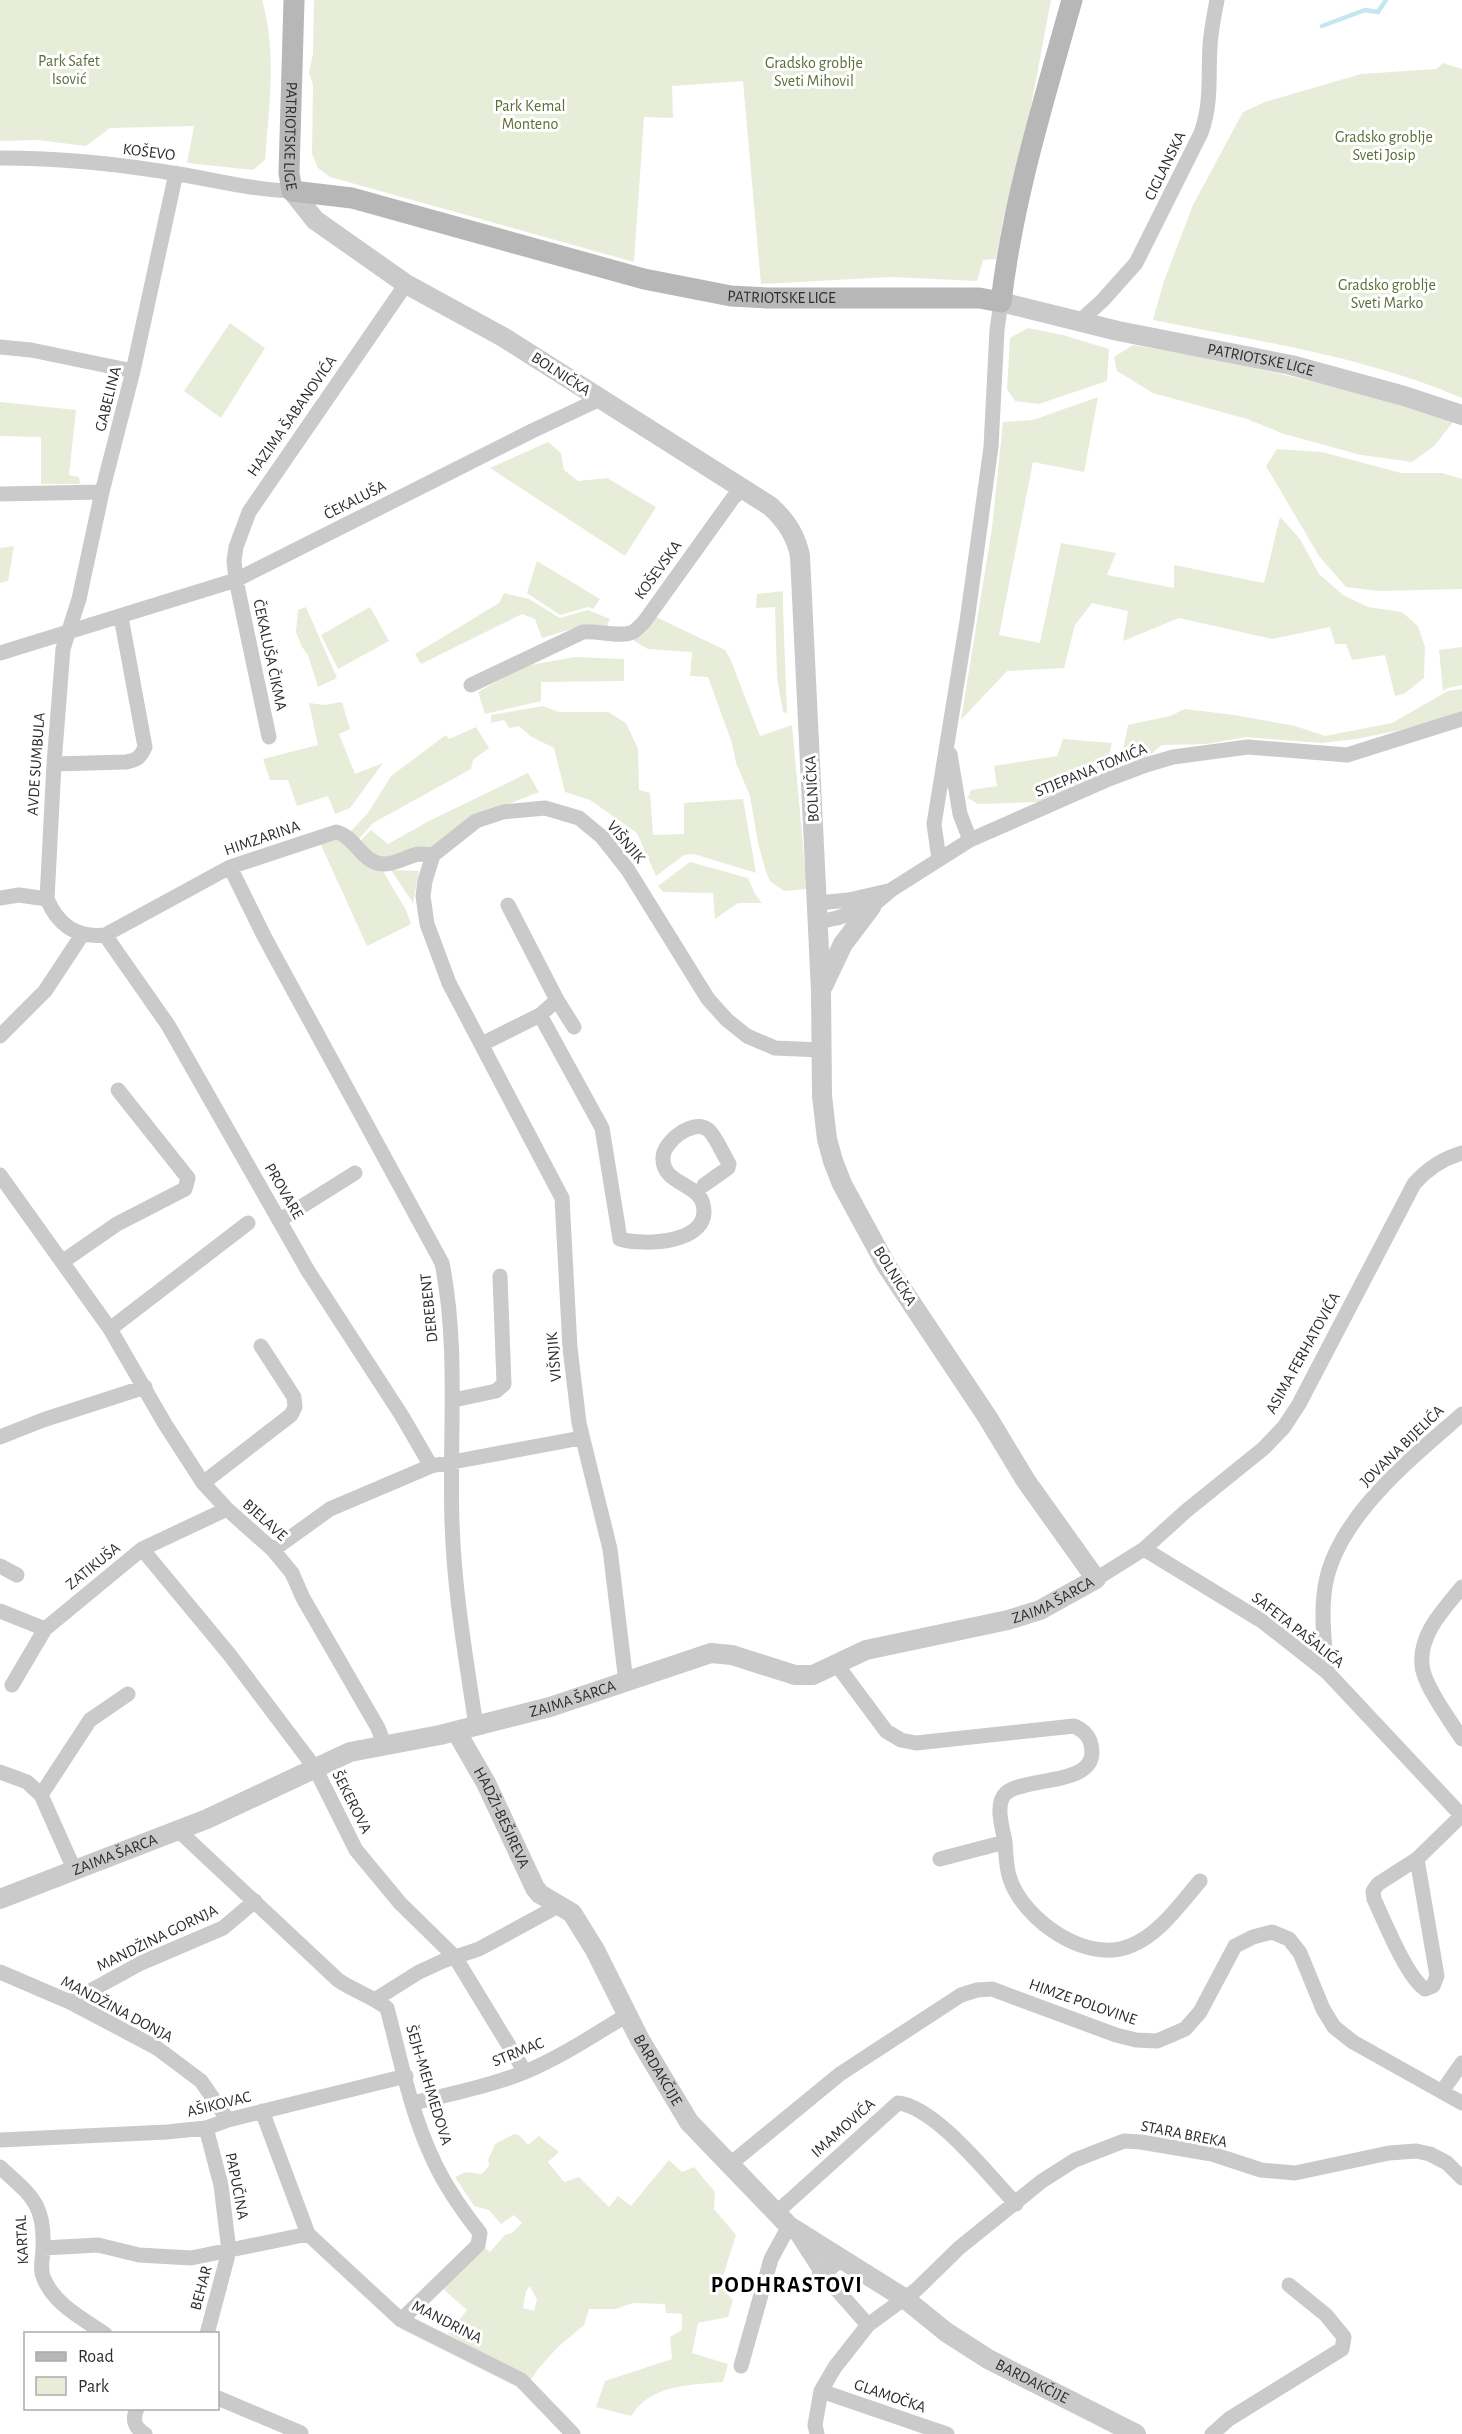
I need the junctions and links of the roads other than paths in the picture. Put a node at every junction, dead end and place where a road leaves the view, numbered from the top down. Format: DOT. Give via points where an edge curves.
graph roads {
  1 [pos="294,0"];
  2 [pos="1072,0"];
  3 [pos="1217,0"];
  4 [pos="0,158"];
  5 [pos="176,173"];
  6 [pos="291,191"];
  7 [pos="406,284"];
  8 [pos="1001,302"];
  9 [pos="1080,321"];
  10 [pos="0,348"];
  11 [pos="133,371"];
  12 [pos="600,399"];
  13 [pos="1462,415"];
  14 [pos="743,489"];
  15 [pos="102,492"];
  16 [pos="0,494"];
  17 [pos="236,580"];
  18 [pos="121,617"];
  19 [pos="68,632"];
  20 [pos="0,652"];
  21 [pos="471,685"];
  22 [pos="1462,719"];
  23 [pos="269,737"];
  24 [pos="948,742"];
  25 [pos="54,764"];
  26 [pos="970,840"];
  27 [pos="433,855"];
  28 [pos="939,859"];
  29 [pos="230,867"];
  30 [pos="891,890"];
  31 [pos="0,898"];
  32 [pos="47,899"];
  33 [pos="508,905"];
  34 [pos="870,907"];
  35 [pos="817,912"];
  36 [pos="82,935"];
  37 [pos="105,935"];
  38 [pos="821,991"];
  39 [pos="556,1000"];
  40 [pos="540,1015"];
  41 [pos="574,1027"];
  42 [pos="0,1036"];
  43 [pos="482,1044"];
  44 [pos="821,1050"];
  45 [pos="118,1090"];
  46 [pos="1462,1153"];
  47 [pos="355,1173"];
  48 [pos="0,1175"];
  49 [pos="704,1185"];
  50 [pos="280,1220"];
  51 [pos="248,1223"];
  52 [pos="62,1262"];
  53 [pos="500,1276"];
  54 [pos="110,1329"];
  55 [pos="261,1346"];
  56 [pos="145,1388"];
  57 [pos="454,1400"];
  58 [pos="1462,1414"];
  59 [pos="0,1437"];
  60 [pos="581,1438"];
  61 [pos="453,1461"];
  62 [pos="431,1466"];
  63 [pos="203,1483"];
  64 [pos="227,1509"];
  65 [pos="1144,1549"];
  66 [pos="142,1550"];
  67 [pos="273,1550"];
  68 [pos="0,1566"];
  69 [pos="16,1575"];
  70 [pos="1096,1579"];
  71 [pos="1462,1587"];
  72 [pos="0,1611"];
  73 [pos="45,1629"];
  74 [pos="837,1665"];
  75 [pos="1327,1672"];
  76 [pos="626,1682"];
  77 [pos="12,1685"];
  78 [pos="128,1694"];
  79 [pos="476,1726"];
  80 [pos="456,1731"];
  81 [pos="1462,1739"];
  82 [pos="384,1744"];
  83 [pos="315,1768"];
  84 [pos="0,1772"];
  85 [pos="41,1795"];
  86 [pos="1462,1816"];
  87 [pos="178,1831"];
  88 [pos="1005,1842"];
  89 [pos="940,1859"];
  90 [pos="1417,1859"];
  91 [pos="74,1869"];
  92 [pos="1200,1881"];
  93 [pos="0,1899"];
  94 [pos="255,1900"];
  95 [pos="555,1902"];
  96 [pos="455,1957"];
  97 [pos="0,1972"];
  98 [pos="376,1999"];
  99 [pos="70,2002"];
  100 [pos="627,2015"];
  101 [pos="1462,2063"];
  102 [pos="525,2072"];
  103 [pos="406,2076"];
  104 [pos="1443,2090"];
  105 [pos="413,2103"];
  106 [pos="1462,2103"];
  107 [pos="262,2112"];
  108 [pos="228,2120"];
  109 [pos="206,2128"];
  110 [pos="0,2140"];
  111 [pos="729,2165"];
  112 [pos="0,2167"];
  113 [pos="1462,2178"];
  114 [pos="1016,2204"];
  115 [pos="787,2223"];
  116 [pos="308,2234"];
  117 [pos="43,2248"];
  118 [pos="230,2251"];
  119 [pos="838,2258"];
  120 [pos="822,2273"];
  121 [pos="1289,2285"];
  122 [pos="904,2298"];
  123 [pos="401,2320"];
  124 [pos="868,2325"];
  125 [pos="102,2332"];
  126 [pos="208,2332"];
  127 [pos="741,2366"];
  128 [pos="821,2391"];
  129 [pos="219,2398"];
  130 [pos="137,2410"];
  131 [pos="301,2433"];
  132 [pos="145,2434"];
  133 [pos="573,2434"];
  134 [pos="817,2434"];
  135 [pos="947,2434"];
  136 [pos="1136,2434"];
  137 [pos="1212,2434"];
  1 -- 6 [label="main road, PATRIOTSKE LIGE"];
  2 -- 8 [label="main road" via="1024,176"];
  3 -- 9 [label="street, CIGLANSKA" via="1210,47 1210,102 1201,133 1136,263"];
  4 -- 5 [label="street, KOŠEVO"];
  5 -- 6 [label="street, KOŠEVO"];
  5 -- 11 [label="street, GABELINA"];
  6 -- 7 [label="street, BOLNIČKA" via="315,220"];
  6 -- 8 [label="main road, PATRIOTSKE LIGE" via="351,198 644,279 731,296 979,298"];
  7 -- 12 [label="street, BOLNIČKA" via="503,338"];
  7 -- 17 [label="street, HAZIMA ŠABANOVIĆA" via="249,512 236,547"];
  8 -- 9 [label="street, PATRIOTSKE LIGE"];
  8 -- 24 [label="street" via="990,447"];
  9 -- 13 [label="street, PATRIOTSKE LIGE" via="1291,365"];
  10 -- 11 [label="street" via="31,350"];
  11 -- 15 [label="street, GABELINA"];
  12 -- 14 [label="street, BOLNIČKA"];
  12 -- 17 [label="street, ČEKALUŠA"];
  14 -- 21 [label="street, KOŠEVSKA" via="633,632 583,632"];
  14 -- 35 [label="street, BOLNIČKA" via="780,515 796,540 800,556"];
  15 -- 16 [label="street"];
  15 -- 19 [label="street, GABELINA"];
  17 -- 18 [label="street, ČEKALUŠA"];
  17 -- 23 [label="street, ČEKALUŠA ČIKMA"];
  18 -- 19 [label="street, ČEKALUŠA"];
  18 -- 25 [label="street" via="145,747 136,760 126,762"];
  19 -- 20 [label="street, ČEKALUŠA"];
  19 -- 25 [label="street, AVDE SUMBULA" via="63,650"];
  22 -- 26 [label="street, STJEPANA TOMIĆA" via="1347,755 1248,747 1173,757 1109,778"];
  24 -- 26 [label="street" via="960,814"];
  24 -- 28 [label="street" via="934,824"];
  25 -- 32 [label="street, AVDE SUMBULA"];
  26 -- 28 [label="street, STJEPANA TOMIĆA"];
  27 -- 29 [label="street, HIMZARINA" via="419,854 382,864 364,856 343,833 336,832"];
  27 -- 43 [label="street, VIŠNJIK" via="423,896 427,924 450,983"];
  27 -- 44 [label="street, VIŠNJIK" via="476,821 503,812 545,807 579,818 602,837 628,870 708,999 727,1020 747,1036 775,1048"];
  28 -- 30 [label="street, STJEPANA TOMIĆA"];
  29 -- 37 [label="street, HIMZARINA"];
  29 -- 57 [label="street, DEREBENT" via="270,949 442,1263"];
  30 -- 34 [label="street, STJEPANA TOMIĆA"];
  30 -- 35 [label="street, STJEPANA TOMIĆA"];
  31 -- 32 [label="street" via="19,895"];
  32 -- 36 [label="street" via="57,918"];
  33 -- 39 [label="street"];
  34 -- 35 [label="street, STJEPANA TOMIĆA" via="837,918"];
  34 -- 38 [label="street" via="843,944"];
  35 -- 38 [label="street, BOLNIČKA"];
  36 -- 37 [label="street"];
  36 -- 42 [label="street" via="45,991"];
  37 -- 50 [label="street, PROVARE" via="168,1025"];
  38 -- 44 [label="street, BOLNIČKA"];
  39 -- 40 [label="street"];
  39 -- 41 [label="street"];
  40 -- 43 [label="street"];
  40 -- 49 [label="street" via="602,1128 620,1239 634,1244 676,1239 700,1225 703,1202 698,1193 669,1175 662,1161 674,1138 698,1126 711,1133 729,1164"];
  43 -- 60 [label="street, VIŠNJIK" via="562,1198 570,1348"];
  44 -- 70 [label="street, BOLNIČKA" via="822,1104 828,1140 846,1191 886,1265 1026,1480"];
  45 -- 52 [label="street" via="188,1178 187,1184 117,1224"];
  46 -- 65 [label="street, ASIMA FERHATOVIĆA" via="1426,1171 1413,1184 1284,1427 1264,1449"];
  47 -- 50 [label="street"];
  48 -- 52 [label="street, BJELAVE"];
  50 -- 62 [label="street, PROVARE"];
  51 -- 54 [label="street"];
  52 -- 54 [label="street, BJELAVE"];
  53 -- 57 [label="street" via="504,1384 495,1391"];
  54 -- 56 [label="street, BJELAVE"];
  55 -- 63 [label="street" via="294,1398 295,1407 291,1415"];
  56 -- 59 [label="street"];
  56 -- 63 [label="street, BJELAVE"];
  57 -- 61 [label="street, DEREBENT"];
  58 -- 75 [label="street, JOVANA BIJELIĆA" via="1390,1478 1357,1516 1343,1540 1323,1595"];
  60 -- 61 [label="street"];
  60 -- 76 [label="street, VIŠNJIK" via="610,1549"];
  61 -- 62 [label="street"];
  61 -- 79 [label="street, DEREBENT" via="452,1521 458,1606"];
  62 -- 67 [label="street" via="330,1509"];
  63 -- 64 [label="street, BJELAVE"];
  64 -- 66 [label="street, ZATIKUŠA"];
  64 -- 67 [label="street, BJELAVE"];
  65 -- 70 [label="street, ZAIMA ŠARCA"];
  65 -- 75 [label="street, SAFETA PAŠALIĆA" via="1262,1621"];
  66 -- 73 [label="street, ZATIKUŠA"];
  66 -- 83 [label="street, ŠEKEROVA" via="229,1654"];
  67 -- 82 [label="street, BJELAVE" via="292,1573"];
  68 -- 69 [label="street"];
  70 -- 74 [label="street, ZAIMA ŠARCA" via="1040,1611 866,1650"];
  71 -- 81 [label="street" via="1426,1636 1421,1665 1430,1688"];
  72 -- 73 [label="street"];
  73 -- 77 [label="street, ZATIKUŠA"];
  74 -- 76 [label="street, ZAIMA ŠARCA" via="813,1675 795,1675 732,1655 711,1653"];
  74 -- 88 [label="street" via="886,1731 901,1740 916,1743 1074,1726 1082,1729 1092,1752 1088,1765 1078,1773 1006,1793 1001,1802"];
  75 -- 86 [label="street, SAFETA PAŠALIĆA"];
  76 -- 79 [label="street, ZAIMA ŠARCA"];
  78 -- 85 [label="street" via="90,1720"];
  79 -- 80 [label="street, ZAIMA ŠARCA"];
  80 -- 82 [label="street, ZAIMA ŠARCA"];
  80 -- 95 [label="street, HADŽI-BEŠIREVA" via="486,1783 528,1876 540,1894"];
  82 -- 83 [label="street, ZAIMA ŠARCA" via="350,1752"];
  83 -- 87 [label="street, ZAIMA ŠARCA"];
  83 -- 96 [label="street, ŠEKEROVA" via="357,1850 400,1903"];
  84 -- 85 [label="street" via="27,1782"];
  85 -- 91 [label="street"];
  86 -- 90 [label="street, SAFETA PAŠALIĆA"];
  87 -- 91 [label="street, ZAIMA ŠARCA"];
  87 -- 94 [label="street"];
  88 -- 89 [label="street"];
  88 -- 92 [label="street" via="1010,1878 1018,1895 1038,1918 1058,1935 1083,1947 1107,1952 1148,1937"];
  90 -- 90 [label="street, SAFETA PAŠALIĆA" via="1373,1891 1404,1960 1418,1985 1425,1989 1432,1986 1437,1976"];
  91 -- 93 [label="street, ZAIMA ŠARCA"];
  94 -- 98 [label="street" via="338,1980"];
  94 -- 99 [label="street, MANDŽINA GORNJA" via="223,1928 141,1963"];
  95 -- 96 [label="street" via="479,1949"];
  95 -- 100 [label="street, BARDAKČIJE" via="572,1913"];
  96 -- 98 [label="street" via="419,1972"];
  96 -- 102 [label="street, ŠEKEROVA"];
  97 -- 99 [label="street, MANDŽINA DONJA"];
  98 -- 103 [label="street, ŠEJH-MEHMEDOVA" via="387,2008"];
  99 -- 108 [label="street, MANDŽINA DONJA" via="166,2054 201,2081"];
  100 -- 102 [label="street, STRMAC"];
  100 -- 111 [label="street, BARDAKČIJE" via="689,2122"];
  101 -- 104 [label="street"];
  102 -- 105 [label="street, STRMAC"];
  103 -- 105 [label="street, ŠEJH-MEHMEDOVA"];
  103 -- 107 [label="street, AŠIKOVAC"];
  104 -- 106 [label="street, HIMZE POLOVINE"];
  104 -- 111 [label="street, HIMZE POLOVINE" via="1353,2042 1334,2027 1300,1953 1289,1939 1272,1932 1235,1946 1200,2012 1185,2030 1157,2041 1116,2035 992,1989 961,1995 840,2074"];
  105 -- 123 [label="street, ŠEJH-MEHMEDOVA" via="431,2156 480,2233 477,2245"];
  107 -- 108 [label="street, AŠIKOVAC"];
  107 -- 116 [label="street, MANDRINA"];
  108 -- 109 [label="street, AŠIKOVAC"];
  109 -- 110 [label="street, AŠIKOVAC"];
  109 -- 118 [label="street, PAPUČINA" via="221,2184"];
  111 -- 115 [label="street, BARDAKČIJE"];
  112 -- 117 [label="street, KARTAL" via="38,2205"];
  113 -- 114 [label="street, STARA BREKA" via="1447,2163 1416,2151 1294,2173 1261,2170 1212,2154 1124,2141 1075,2160"];
  114 -- 115 [label="street, IMAMOVIĆA" via="940,2124 898,2103"];
  114 -- 122 [label="street, STARA BREKA"];
  115 -- 119 [label="street, BARDAKČIJE"];
  115 -- 120 [label="street, BARDAKČIJE"];
  115 -- 127 [label="street" via="771,2259"];
  116 -- 118 [label="street"];
  116 -- 123 [label="street, MANDRINA"];
  117 -- 118 [label="street" via="98,2245 169,2259"];
  117 -- 125 [label="street, KARTAL" via="43,2278 58,2302"];
  118 -- 126 [label="street, BEHAR"];
  119 -- 120 [label="street"];
  119 -- 122 [label="street, BARDAKČIJE"];
  120 -- 124 [label="street, BARDAKČIJE"];
  121 -- 137 [label="street" via="1334,2323 1344,2337 1342,2349 1229,2419"];
  122 -- 124 [label="street"];
  122 -- 136 [label="street, BARDAKČIJE" via="988,2359"];
  123 -- 133 [label="street, MANDRINA" via="521,2380"];
  124 -- 128 [label="street"];
  128 -- 134 [label="street"];
  128 -- 135 [label="street, GLAMOČKA"];
  129 -- 131 [label="street"];
  130 -- 132 [label="street" via="135,2425"];
}
